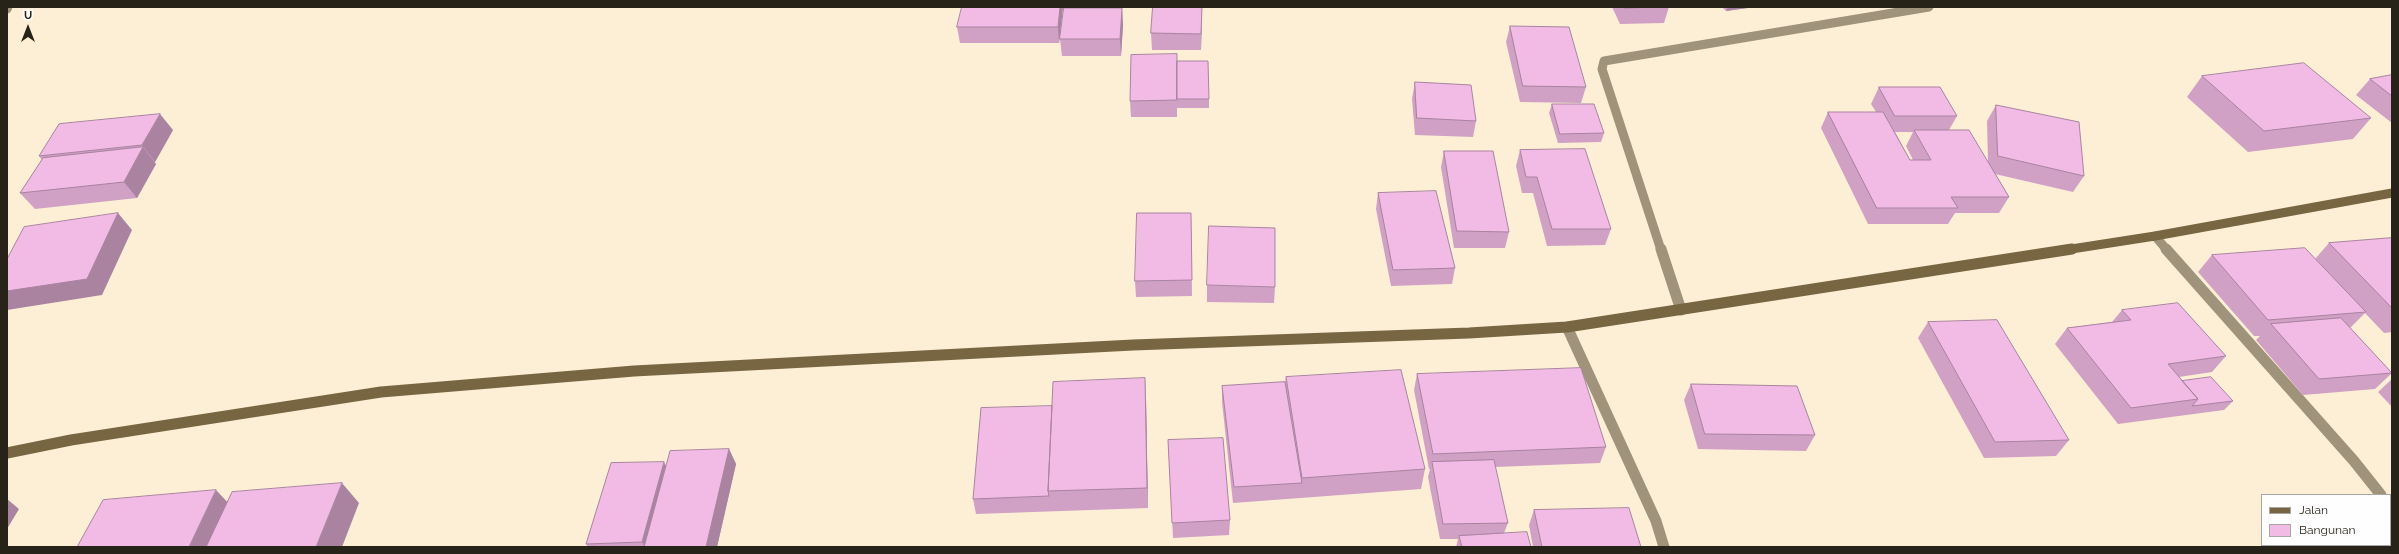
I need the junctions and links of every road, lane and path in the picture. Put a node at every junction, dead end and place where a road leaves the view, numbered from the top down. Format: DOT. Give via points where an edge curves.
graph roads {
  1 [pos="1929,7"];
  2 [pos="2392,193"];
  3 [pos="2155,236"];
  4 [pos="1681,310"];
  5 [pos="1567,326"];
  6 [pos="7,453"];
  7 [pos="2380,494"];
  8 [pos="1664,547"];
  1 -- 4 [label="street" via="1604,61 1602,69"];
  2 -- 3 [label="street"];
  3 -- 4 [label="street"];
  3 -- 7 [label="street" via="2354,460"];
  4 -- 5 [label="street"];
  5 -- 6 [label="street" via="1469,333 1133,345 627,371 381,392 71,440"];
  5 -- 8 [label="street" via="1656,521"];
}
